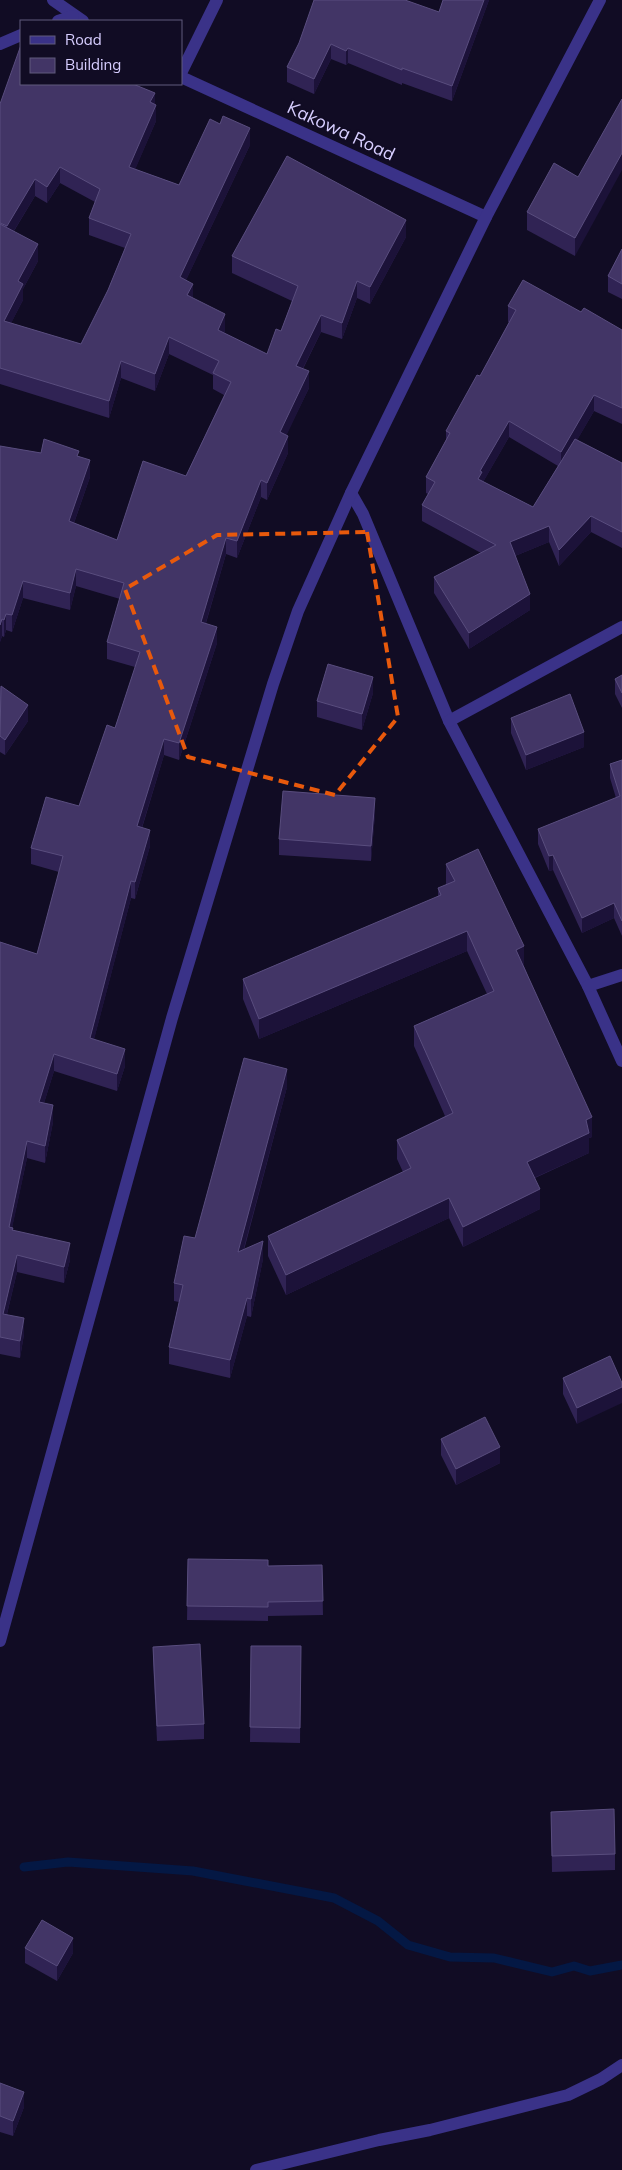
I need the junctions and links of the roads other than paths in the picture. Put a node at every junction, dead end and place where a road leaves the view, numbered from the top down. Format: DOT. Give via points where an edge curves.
graph roads {
  1 [pos="53,0"];
  2 [pos="217,0"];
  3 [pos="600,0"];
  4 [pos="78,18"];
  5 [pos="65,20"];
  6 [pos="20,36"];
  7 [pos="0,44"];
  8 [pos="182,70"];
  9 [pos="182,77"];
  10 [pos="486,217"];
  11 [pos="351,493"];
  12 [pos="622,627"];
  13 [pos="450,721"];
  14 [pos="622,975"];
  15 [pos="588,986"];
  16 [pos="622,1061"];
  17 [pos="0,1641"];
  18 [pos="622,2065"];
  19 [pos="256,2170"];
  1 -- 4 [label="street"];
  2 -- 8 [label="street"];
  3 -- 10 [label="street"];
  4 -- 5 [label="street"];
  6 -- 7 [label="street"];
  9 -- 10 [label="street, Kakowa Road"];
  10 -- 11 [label="street"];
  11 -- 13 [label="street" via="363,514"];
  11 -- 17 [label="street" via="298,611 270,694 172,1018"];
  12 -- 13 [label="street"];
  13 -- 15 [label="street"];
  14 -- 15 [label="street"];
  15 -- 16 [label="street"];
  18 -- 19 [label="street" via="602,2079 568,2095"];
}
